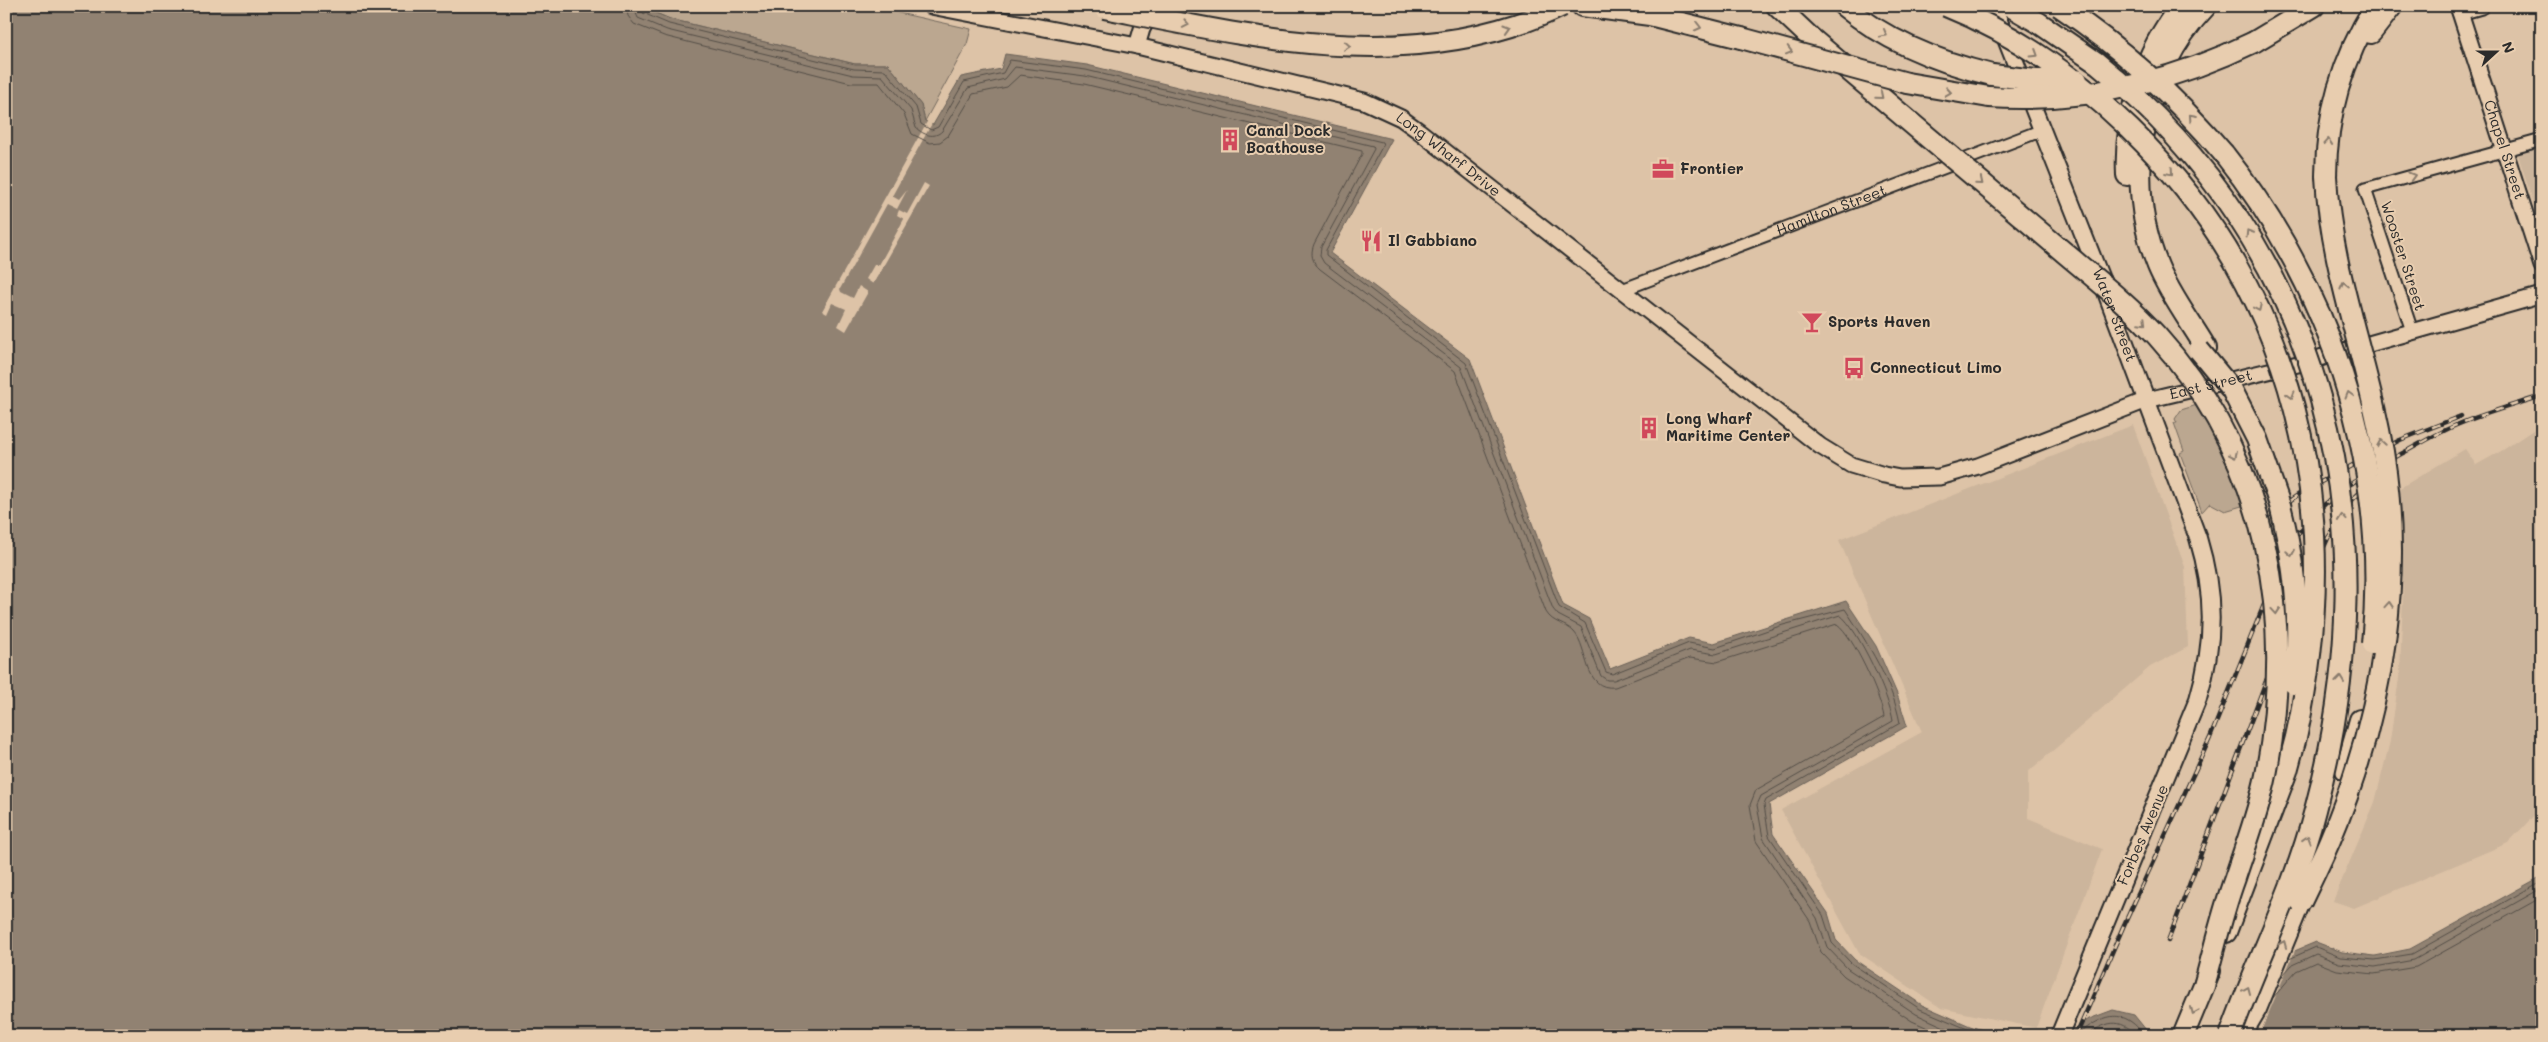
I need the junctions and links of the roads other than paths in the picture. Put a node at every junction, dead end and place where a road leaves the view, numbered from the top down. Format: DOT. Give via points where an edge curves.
graph roads {
  1 [pos="931,6"];
  2 [pos="1154,6"];
  3 [pos="1562,6"];
  4 [pos="1582,6"];
  5 [pos="1778,6"];
  6 [pos="1844,6"];
  7 [pos="1946,6"];
  8 [pos="1993,6"];
  9 [pos="2010,6"];
  10 [pos="2059,6"];
  11 [pos="2181,6"];
  12 [pos="2206,6"];
  13 [pos="2295,6"];
  14 [pos="2314,6"];
  15 [pos="2375,6"];
  16 [pos="2392,6"];
  17 [pos="2481,6"];
  18 [pos="1099,7"];
  19 [pos="2459,9"];
  20 [pos="2252,37"];
  21 [pos="1137,46"];
  22 [pos="2333,108"];
  23 [pos="2040,131"];
  24 [pos="2542,140"];
  25 [pos="2504,150"];
  26 [pos="2542,266"];
  27 [pos="1622,290"];
  28 [pos="2542,295"];
  29 [pos="2412,332"];
  30 [pos="2203,349"];
  31 [pos="2147,400"];
  32 [pos="1884,475"];
  33 [pos="2210,630"];
  34 [pos="2296,737"];
  35 [pos="2301,902"];
  36 [pos="2204,986"];
  37 [pos="2059,1036"];
  38 [pos="2183,1036"];
  39 [pos="2230,1036"];
  40 [pos="2240,1036"];
  1 -- 21 [label="main road, Long Wharf Drive"];
  2 -- 21 [label="main road"];
  18 -- 3 [label="highway, one-way, bridge" via="1279,40 1396,47 1431,45 1479,36 1516,26"];
  4 -- 20 [label="highway, one-way, bridge" via="1650,16 1907,83 1990,97 2056,98 2118,90 2223,57"];
  5 -- 36 [label="highway, one-way, bridge" via="2115,295 2164,344 2196,386 2239,465 2256,510 2276,611 2275,712 2261,798"];
  6 -- 20 [label="highway, one-way, bridge" via="1869,25 1919,52 1949,63 1992,75 2051,81 2120,76"];
  7 -- 34 [label="highway, one-way, bridge" via="2044,59 2086,89 2124,123 2198,206 2255,302 2282,365 2292,398 2312,499 2316,568 2313,636 2310,670"];
  8 -- 23 [label="main road, Water Street"];
  39 -- 9 [label="highway, one-way, bridge" via="2305,844 2324,776 2336,710 2344,642 2345,574 2341,504 2330,437 2313,370 2288,307 2256,245 2218,187 2173,132 2123,84 2068,42"];
  35 -- 10 [label="highway, one-way, bridge" via="2340,792 2364,696 2372,641 2373,527 2366,468 2353,408 2335,351 2304,280 2238,171 2164,88 2111,42"];
  11 -- 30 [label="highway" via="2158,42 2139,90 2128,138 2127,176 2132,213 2158,286"];
  12 -- 30 [label="highway" via="2164,67 2146,123 2140,174 2144,220 2159,266"];
  13 -- 20 [label="highway"];
  14 -- 20 [label="highway"];
  15 -- 22 [label="highway" via="2354,45"];
  16 -- 22 [label="highway" via="2362,49"];
  17 -- 19 [label="main road"];
  19 -- 25 [label="main road, Chapel Street"];
  21 -- 27 [label="main road, Long Wharf Drive" via="1381,107 1419,131"];
  35 -- 22 [label="highway, one-way, bridge" via="2330,841 2365,739 2384,646 2390,570 2389,502 2380,433 2334,240 2326,176"];
  23 -- 27 [label="street, Hamilton Street"];
  23 -- 31 [label="main road, Water Street"];
  24 -- 25 [label="street"];
  25 -- 26 [label="main road, Chapel Street"];
  29 -- 25 [label="street, Wooster Street, one-way" via="2365,189"];
  27 -- 32 [label="main road, Long Wharf Drive" via="1820,446 1851,465"];
  28 -- 29 [label="main road, East Street"];
  29 -- 31 [label="main road, East Street"];
  30 -- 34 [label="highway, one-way, bridge" via="2232,390 2249,422 2270,470 2289,543 2297,622 2293,695"];
  31 -- 32 [label="main road, East Street" via="1958,472 1919,478"];
  31 -- 33 [label="main road, Water Street" via="2202,554 2212,601"];
  33 -- 37 [label="main road, Forbes Avenue" via="2203,682 2196,706"];
  34 -- 36 [label="highway, bridge" via="2287,771"];
  40 -- 35 [label="highway, one-way" via="2256,1009"];
  36 -- 38 [label="highway, one-way"];
}
